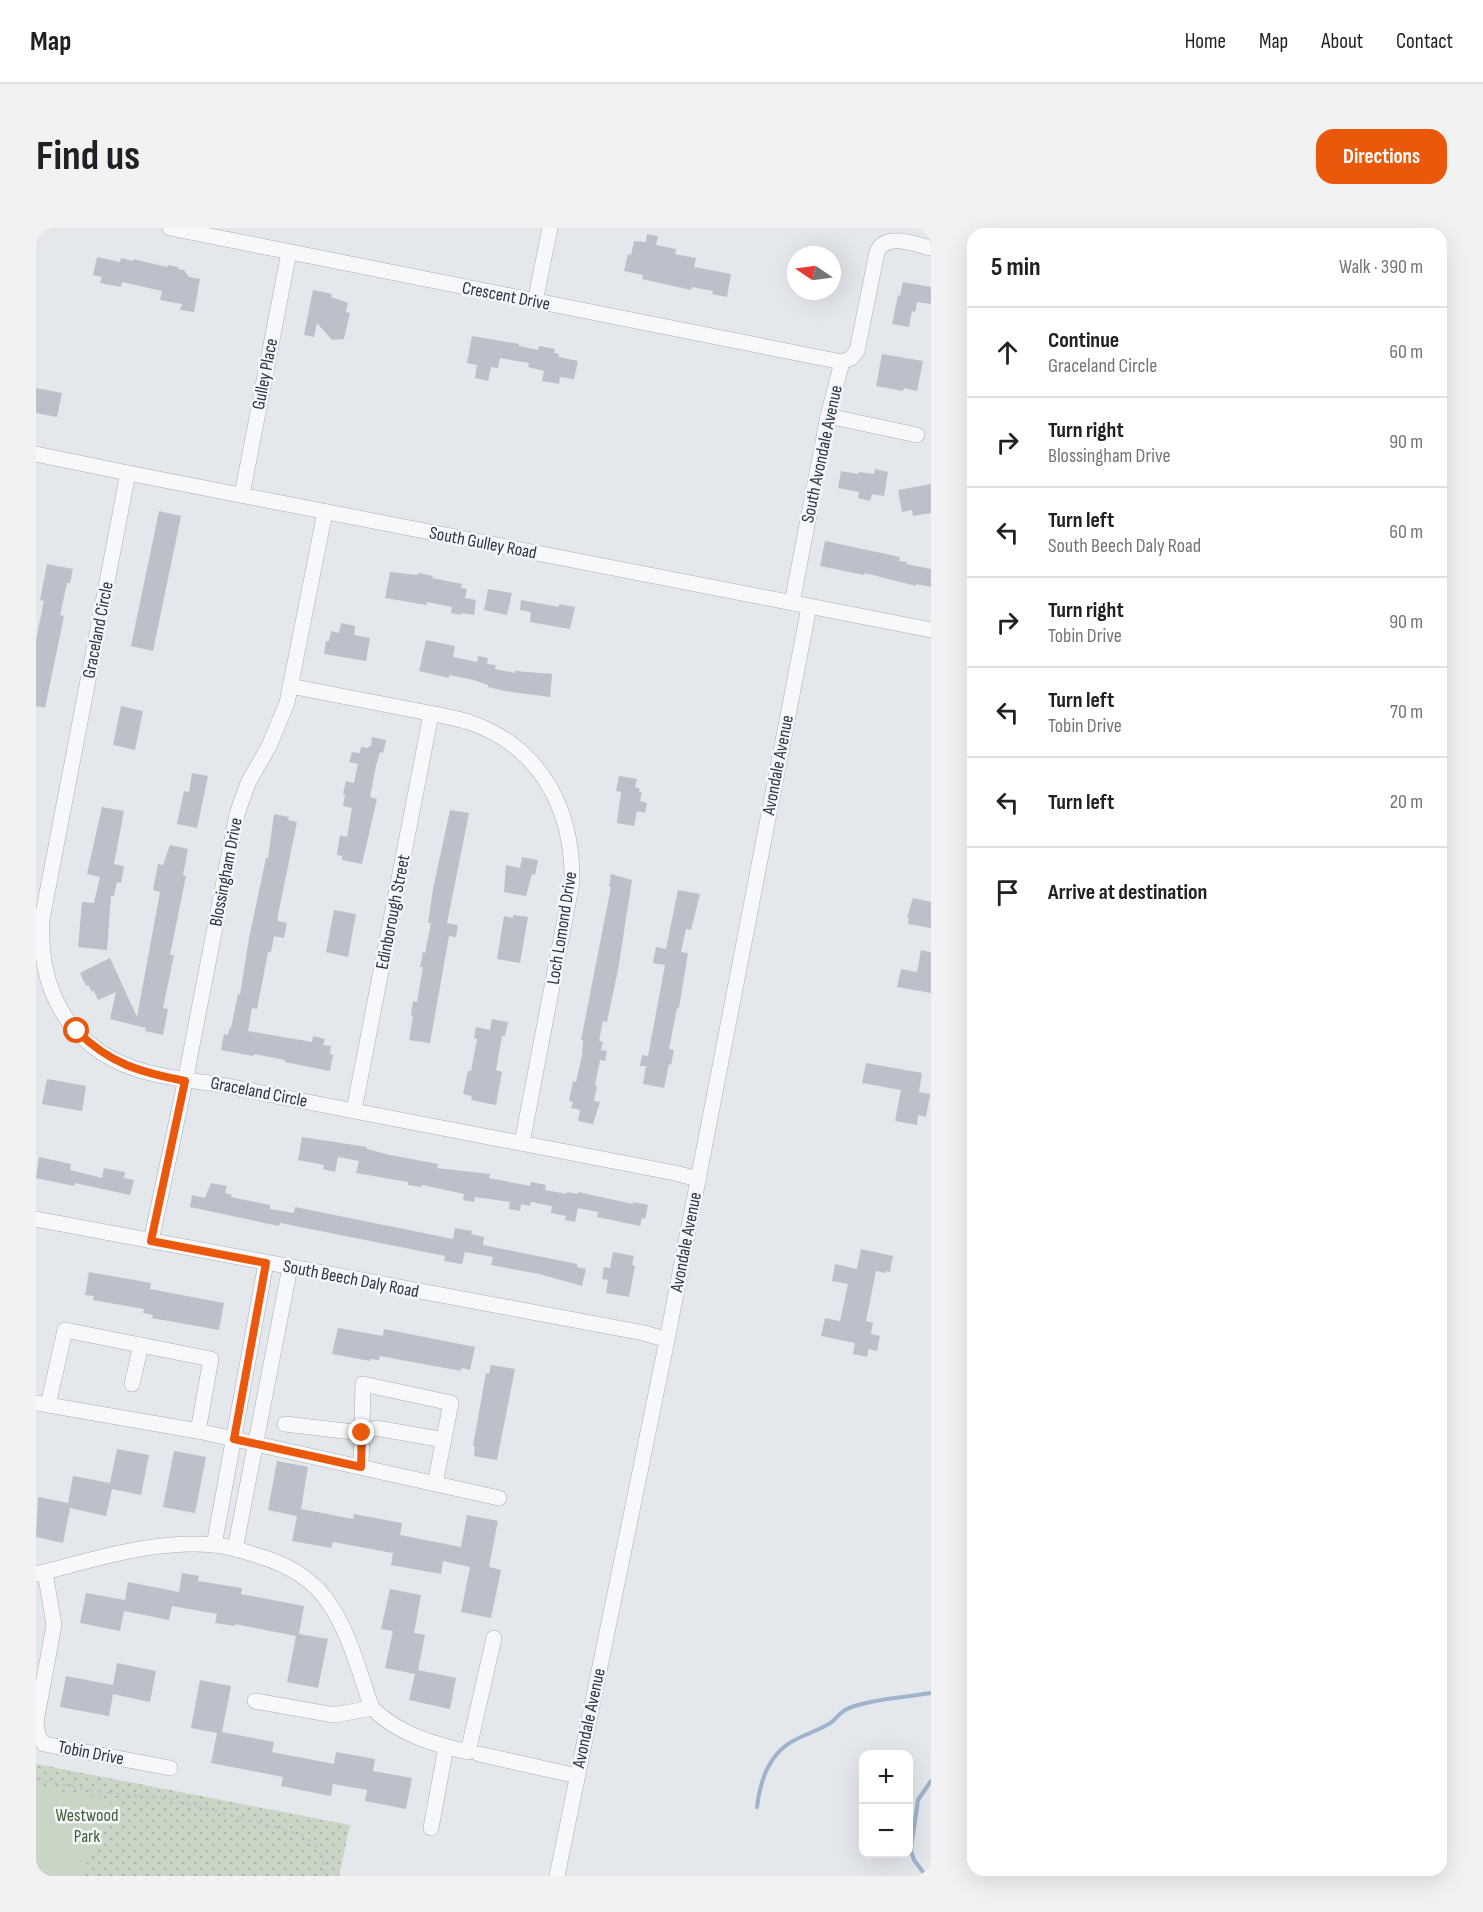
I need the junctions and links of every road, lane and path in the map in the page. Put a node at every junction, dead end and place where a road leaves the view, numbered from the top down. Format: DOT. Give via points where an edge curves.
graph roads {
  1 [pos="170,228"];
  2 [pos="550,228"];
  3 [pos="931,248"];
  4 [pos="289,252"];
  5 [pos="535,302"];
  6 [pos="842,362"];
  7 [pos="828,416"];
  8 [pos="916,435"];
  9 [pos="36,454"];
  10 [pos="128,474"];
  11 [pos="242,495"];
  12 [pos="325,512"];
  13 [pos="792,603"];
  14 [pos="809,607"];
  15 [pos="931,630"];
  16 [pos="290,686"];
  17 [pos="431,714"];
  18 [pos="185,1081"];
  19 [pos="354,1110"];
  20 [pos="522,1143"];
  21 [pos="698,1179"];
  22 [pos="36,1219"];
  23 [pos="151,1241"];
  24 [pos="266,1263"];
  25 [pos="290,1267"];
  26 [pos="666,1340"];
  27 [pos="141,1345"];
  28 [pos="132,1384"];
  29 [pos="42,1404"];
  30 [pos="285,1424"];
  31 [pos="198,1431"];
  32 [pos="362,1433"];
  33 [pos="234,1439"];
  34 [pos="444,1440"];
  35 [pos="256,1444"];
  36 [pos="361,1467"];
  37 [pos="435,1484"];
  38 [pos="499,1498"];
  39 [pos="214,1545"];
  40 [pos="235,1549"];
  41 [pos="40,1573"];
  42 [pos="494,1638"];
  43 [pos="255,1701"];
  44 [pos="372,1708"];
  45 [pos="446,1747"];
  46 [pos="479,1754"];
  47 [pos="170,1768"];
  48 [pos="577,1776"];
  49 [pos="36,1779"];
  50 [pos="431,1828"];
  51 [pos="325,1876"];
  52 [pos="557,1876"];
  1 -- 4 [label="street, Crescent Drive"];
  2 -- 5 [label="street"];
  3 -- 6 [label="street, South Avondale Avenue" via="892,240 882,244 877,252 857,351"];
  4 -- 5 [label="street, Crescent Drive"];
  4 -- 11 [label="street, Gulley Place"];
  5 -- 6 [label="street, Crescent Drive"];
  6 -- 7 [label="street, South Avondale Avenue"];
  7 -- 8 [label="street"];
  7 -- 13 [label="street, South Avondale Avenue"];
  9 -- 10 [label="street, South Gulley Road"];
  10 -- 11 [label="street, South Gulley Road"];
  10 -- 18 [label="street, Graceland Circle" via="42,919 41,942 54,997 89,1043 124,1065"];
  11 -- 12 [label="street, South Gulley Road"];
  12 -- 13 [label="street, South Gulley Road"];
  12 -- 16 [label="street, Blossingham Drive"];
  13 -- 14 [label="street, South Gulley Road"];
  14 -- 15 [label="street, South Gulley Road"];
  14 -- 21 [label="street, Avondale Avenue"];
  16 -- 17 [label="street, Loch Lomond Drive"];
  16 -- 18 [label="street, Blossingham Drive" via="279,725 248,783 237,814"];
  17 -- 19 [label="street, Edinborough Street"];
  17 -- 20 [label="street, Loch Lomond Drive" via="490,731 532,761 550,786 569,841 569,903"];
  18 -- 19 [label="street, Graceland Circle"];
  18 -- 23 [label="street, Blossingham Drive"];
  19 -- 20 [label="street, Graceland Circle"];
  20 -- 21 [label="street, Graceland Circle"];
  21 -- 26 [label="street, Avondale Avenue"];
  22 -- 23 [label="street, South Beech Daly Road"];
  23 -- 24 [label="street, South Beech Daly Road"];
  24 -- 25 [label="street, South Beech Daly Road"];
  24 -- 33 [label="street"];
  25 -- 26 [label="street, South Beech Daly Road"];
  25 -- 35 [label="street"];
  26 -- 48 [label="street, Avondale Avenue"];
  27 -- 28 [label="street"];
  27 -- 29 [label="street" via="65,1330"];
  27 -- 31 [label="street" via="212,1359"];
  29 -- 31 [label="street"];
  30 -- 32 [label="street"];
  31 -- 33 [label="street"];
  32 -- 34 [label="street" via="376,1428"];
  32 -- 34 [label="street" via="363,1384 451,1403"];
  32 -- 36 [label="street"];
  33 -- 35 [label="street"];
  33 -- 39 [label="street"];
  34 -- 37 [label="street"];
  35 -- 36 [label="street"];
  35 -- 40 [label="street"];
  36 -- 37 [label="street"];
  37 -- 38 [label="street"];
  39 -- 40 [label="street, Tobin Drive"];
  39 -- 41 [label="street, Tobin Drive" via="143,1548"];
  40 -- 44 [label="street, Tobin Drive" via="277,1561 314,1584 338,1617"];
  41 -- 47 [label="street, Tobin Drive" via="54,1625 36,1722 38,1736 44,1744"];
  42 -- 45 [label="street, Tobin Drive" via="468,1752"];
  43 -- 44 [label="street" via="334,1715"];
  44 -- 45 [label="street, Tobin Drive" via="398,1730"];
  45 -- 50 [label="street"];
  46 -- 48 [label="street"];
  48 -- 52 [label="street, Avondale Avenue"];
  49 -- 51 [label="path" via="101,1792 173,1800 297,1833 319,1848"];
}
